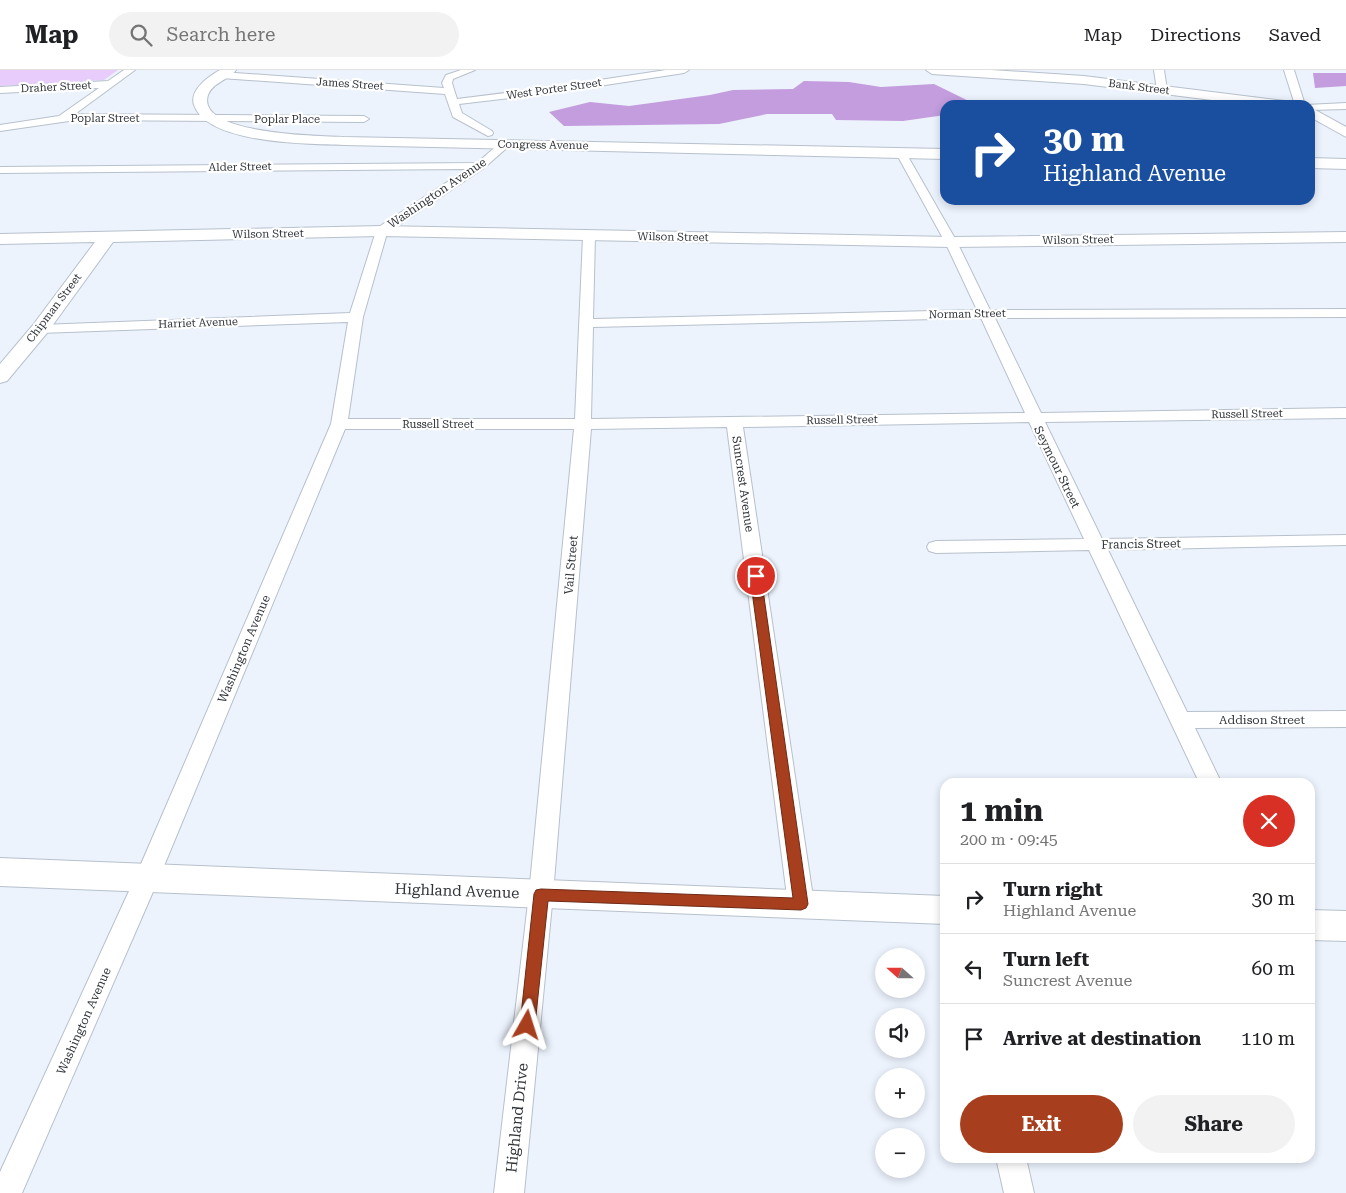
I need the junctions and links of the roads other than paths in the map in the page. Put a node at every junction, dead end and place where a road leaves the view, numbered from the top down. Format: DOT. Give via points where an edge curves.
graph roads {
  1 [pos="130,70"];
  2 [pos="470,70"];
  3 [pos="684,70"];
  4 [pos="932,70"];
  5 [pos="1159,70"];
  6 [pos="1289,70"];
  7 [pos="226,72"];
  8 [pos="1008,73"];
  9 [pos="112,84"];
  10 [pos="0,90"];
  11 [pos="1162,90"];
  12 [pos="449,91"];
  13 [pos="1244,100"];
  14 [pos="1298,100"];
  15 [pos="453,102"];
  16 [pos="1346,106"];
  17 [pos="1315,109"];
  18 [pos="1315,112"];
  19 [pos="63,118"];
  20 [pos="210,118"];
  21 [pos="364,119"];
  22 [pos="0,128"];
  23 [pos="488,133"];
  24 [pos="1346,133"];
  25 [pos="505,144"];
  26 [pos="901,153"];
  27 [pos="940,154"];
  28 [pos="1315,163"];
  29 [pos="1346,164"];
  30 [pos="480,166"];
  31 [pos="0,170"];
  32 [pos="381,231"];
  33 [pos="589,236"];
  34 [pos="107,238"];
  35 [pos="1343,239"];
  36 [pos="0,240"];
  37 [pos="951,242"];
  38 [pos="1346,313"];
  39 [pos="986,314"];
  40 [pos="356,317"];
  41 [pos="587,323"];
  42 [pos="40,329"];
  43 [pos="0,377"];
  44 [pos="1346,413"];
  45 [pos="1034,418"];
  46 [pos="734,421"];
  47 [pos="339,424"];
  48 [pos="583,424"];
  49 [pos="1346,540"];
  50 [pos="1095,545"];
  51 [pos="936,547"];
  52 [pos="1346,719"];
  53 [pos="1179,720"];
  54 [pos="1208,778"];
  55 [pos="0,872"];
  56 [pos="147,878"];
  57 [pos="541,894"];
  58 [pos="801,904"];
  59 [pos="940,910"];
  60 [pos="1315,925"];
  61 [pos="1346,926"];
  62 [pos="1012,1163"];
  63 [pos="6,1193"];
  64 [pos="509,1193"];
  65 [pos="1019,1193"];
  1 -- 9 [label="street"];
  2 -- 12 [label="street" via="448,78"];
  3 -- 15 [label="street, West Porter Street"];
  4 -- 8 [label="street, Bank Street"];
  5 -- 11 [label="street"];
  6 -- 14 [label="street"];
  7 -- 12 [label="street, James Street"];
  7 -- 20 [label="street" via="200,97 201,108"];
  8 -- 11 [label="street, Bank Street"];
  9 -- 10 [label="street, Draher Street"];
  9 -- 19 [label="street"];
  11 -- 13 [label="street, Bank Street"];
  12 -- 15 [label="street"];
  15 -- 23 [label="street" via="460,118"];
  16 -- 17 [label="street"];
  18 -- 24 [label="street"];
  19 -- 20 [label="street, Poplar Street"];
  19 -- 22 [label="street, Poplar Street"];
  20 -- 21 [label="street, Poplar Place"];
  20 -- 25 [label="street, Congress Avenue" via="241,131 288,138"];
  25 -- 26 [label="street, Congress Avenue"];
  25 -- 30 [label="street, Washington Avenue"];
  26 -- 27 [label="street, Congress Avenue"];
  26 -- 37 [label="street, Seymour Street"];
  28 -- 29 [label="street"];
  30 -- 31 [label="street, Alder Street"];
  30 -- 32 [label="street, Washington Avenue"];
  32 -- 33 [label="street, Wilson Street"];
  32 -- 34 [label="street, Wilson Street"];
  32 -- 40 [label="street, Washington Avenue"];
  33 -- 37 [label="street, Wilson Street"];
  33 -- 41 [label="street, Vail Street"];
  34 -- 36 [label="street, Wilson Street"];
  34 -- 42 [label="street, Chipman Street"];
  35 -- 37 [label="street, Wilson Street"];
  37 -- 39 [label="street, Seymour Street"];
  38 -- 39 [label="street, Norman Street"];
  39 -- 41 [label="street, Norman Street"];
  39 -- 45 [label="street, Seymour Street"];
  40 -- 42 [label="street, Harriet Avenue"];
  40 -- 47 [label="street, Washington Avenue"];
  41 -- 48 [label="street, Vail Street"];
  42 -- 43 [label="street, Chipman Street"];
  44 -- 45 [label="street, Russell Street"];
  45 -- 46 [label="street, Russell Street"];
  45 -- 50 [label="street, Seymour Street"];
  46 -- 48 [label="street, Russell Street"];
  46 -- 58 [label="street, Suncrest Avenue"];
  47 -- 48 [label="street, Russell Street"];
  47 -- 56 [label="street, Washington Avenue"];
  48 -- 57 [label="street, Vail Street"];
  49 -- 50 [label="street, Francis Street"];
  50 -- 51 [label="street, Francis Street"];
  50 -- 53 [label="street, Seymour Street"];
  52 -- 53 [label="street, Addison Street"];
  53 -- 54 [label="street, Seymour Street"];
  55 -- 56 [label="street, Highland Avenue"];
  56 -- 57 [label="street, Highland Avenue"];
  56 -- 63 [label="street, Washington Avenue"];
  57 -- 58 [label="street, Highland Avenue"];
  57 -- 64 [label="street, Highland Drive"];
  58 -- 59 [label="street, Highland Avenue"];
  60 -- 61 [label="street"];
  62 -- 65 [label="street"];
}
